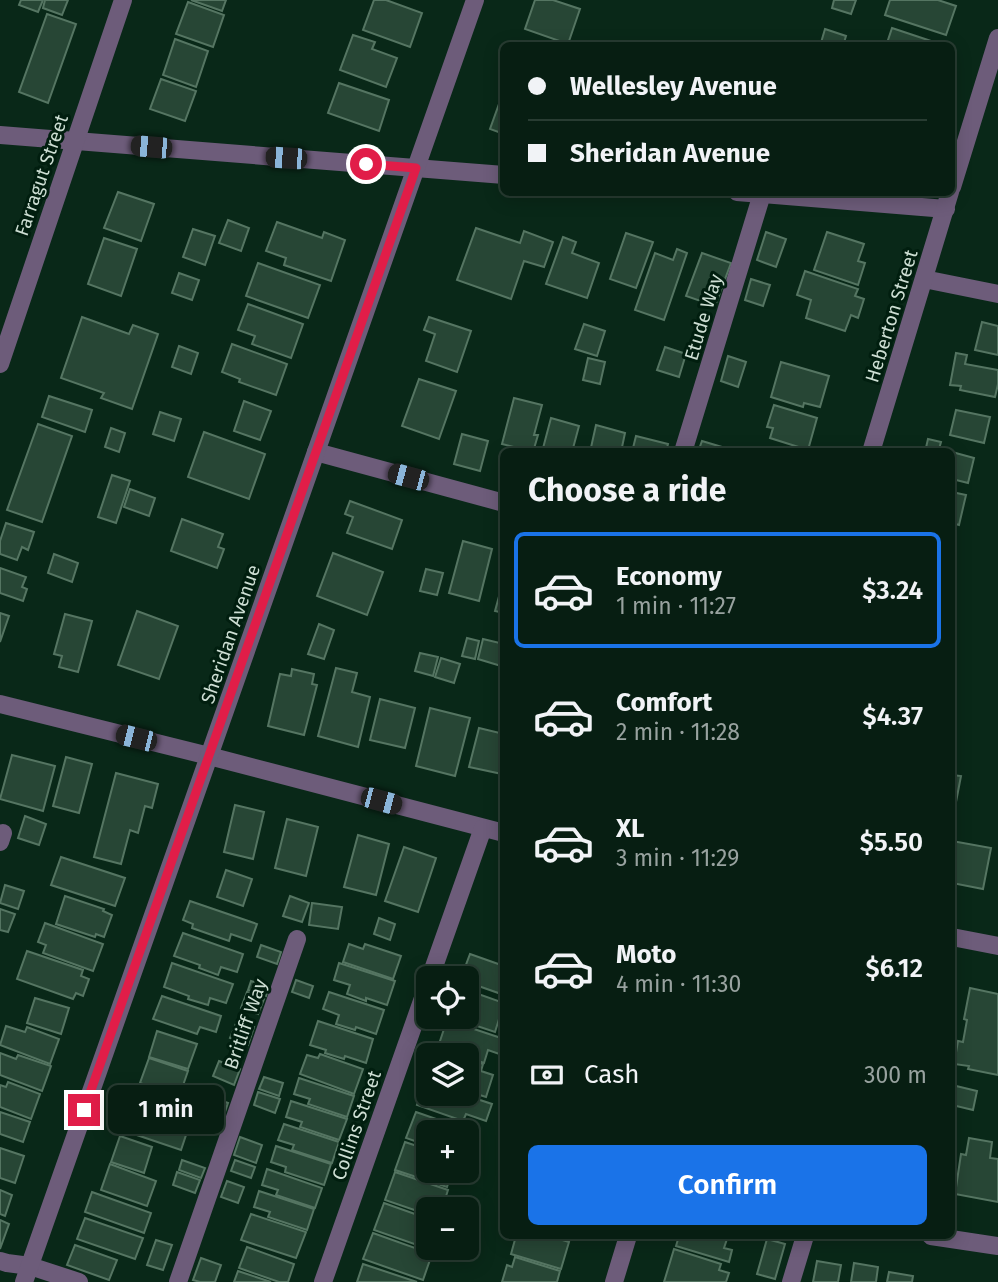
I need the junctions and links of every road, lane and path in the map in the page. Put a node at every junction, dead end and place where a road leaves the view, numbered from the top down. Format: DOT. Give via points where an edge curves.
graph roads {
  1 [pos="123,0"];
  2 [pos="475,0"];
  3 [pos="998,38"];
  4 [pos="0,135"];
  5 [pos="75,141"];
  6 [pos="416,168"];
  7 [pos="500,175"];
  8 [pos="955,177"];
  9 [pos="761,196"];
  10 [pos="815,196"];
  11 [pos="948,201"];
  12 [pos="924,279"];
  13 [pos="998,294"];
  14 [pos="0,364"];
  15 [pos="684,448"];
  16 [pos="872,448"];
  17 [pos="316,452"];
  18 [pos="500,502"];
  19 [pos="0,704"];
  20 [pos="209,756"];
  21 [pos="483,828"];
  22 [pos="500,832"];
  23 [pos="955,938"];
  24 [pos="297,939"];
  25 [pos="998,946"];
  26 [pos="434,966"];
  27 [pos="416,1017"];
  28 [pos="627,1239"];
  29 [pos="804,1239"];
  30 [pos="951,1239"];
  31 [pos="998,1246"];
  32 [pos="0,1261"];
  33 [pos="27,1274"];
  34 [pos="79,1282"];
  35 [pos="178,1282"];
  36 [pos="323,1282"];
  37 [pos="614,1282"];
  38 [pos="791,1282"];
  1 -- 5 [label="street, Farragut Street"];
  2 -- 6 [label="street, Sheridan Avenue"];
  3 -- 8 [label="street"];
  4 -- 5 [label="street"];
  5 -- 6 [label="street"];
  5 -- 14 [label="street, Farragut Street"];
  6 -- 7 [label="street"];
  6 -- 17 [label="street, Sheridan Avenue"];
  9 -- 15 [label="street, Etude Way"];
  10 -- 11 [label="street"];
  11 -- 12 [label="street, Heberton Street"];
  12 -- 13 [label="street"];
  12 -- 16 [label="street, Heberton Street"];
  17 -- 18 [label="street"];
  17 -- 20 [label="street, Sheridan Avenue"];
  19 -- 20 [label="street"];
  20 -- 21 [label="street"];
  20 -- 33 [label="street, Sheridan Avenue"];
  21 -- 22 [label="street"];
  21 -- 26 [label="street, Collins Street"];
  23 -- 25 [label="street"];
  24 -- 35 [label="street, Britliff Way"];
  27 -- 36 [label="street, Collins Street"];
  28 -- 37 [label="street"];
  29 -- 38 [label="street"];
  30 -- 31 [label="street"];
  32 -- 33 [label="street"];
  33 -- 34 [label="street"];
}
